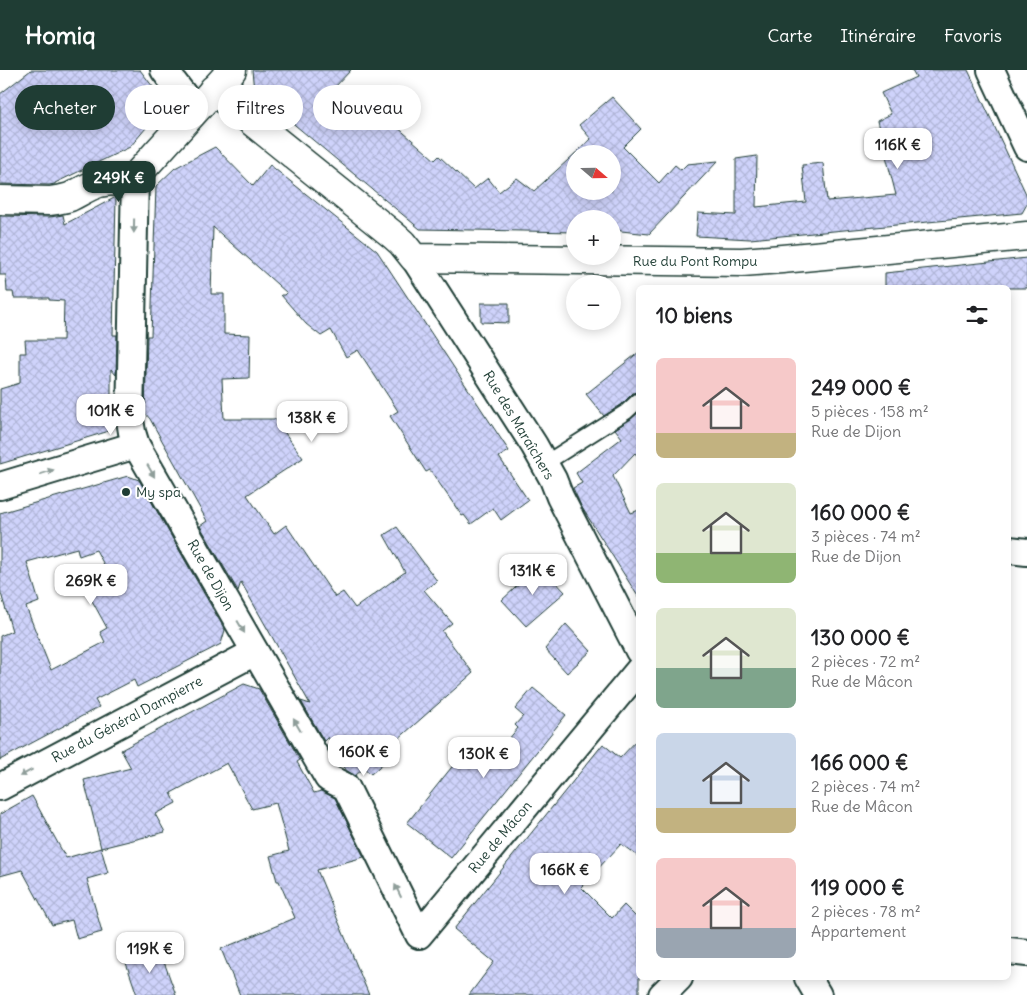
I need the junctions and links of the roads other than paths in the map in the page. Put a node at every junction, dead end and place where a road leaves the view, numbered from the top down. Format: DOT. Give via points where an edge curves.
graph roads {
  1 [pos="164,70"];
  2 [pos="232,70"];
  3 [pos="991,70"];
  4 [pos="176,85"];
  5 [pos="213,90"];
  6 [pos="208,96"];
  7 [pos="177,130"];
  8 [pos="1027,148"];
  9 [pos="135,177"];
  10 [pos="0,200"];
  11 [pos="1027,236"];
  12 [pos="414,258"];
  13 [pos="636,403"];
  14 [pos="136,445"];
  15 [pos="544,464"];
  16 [pos="0,486"];
  17 [pos="1011,550"];
  18 [pos="1027,552"];
  19 [pos="636,645"];
  20 [pos="255,652"];
  21 [pos="636,674"];
  22 [pos="0,787"];
  23 [pos="419,935"];
  24 [pos="1011,951"];
  25 [pos="1027,953"];
  26 [pos="677,980"];
  27 [pos="809,980"];
  28 [pos="662,995"];
  29 [pos="818,995"];
  1 -- 4 [label="street"];
  2 -- 5 [label="street"];
  3 -- 8 [label="street"];
  5 -- 6 [label="street"];
  5 -- 12 [label="street" via="393,235"];
  7 -- 9 [label="street"];
  9 -- 10 [label="street" via="102,182 56,200"];
  9 -- 14 [label="street, Rue de Dijon, one-way" via="130,420"];
  11 -- 12 [label="street, Rue du Pont Rompu" via="749,261"];
  12 -- 15 [label="street, Rue des Maraîchers"];
  13 -- 15 [label="lane"];
  16 -- 14 [label="street, one-way"];
  14 -- 20 [label="street, Rue de Dijon, one-way"];
  15 -- 19 [label="street, Rue des Maraîchers"];
  17 -- 18 [label="street"];
  20 -- 22 [label="street, Rue du Général Dampierre, one-way"];
  23 -- 20 [label="street, Rue de Dijon, one-way" via="346,787 328,778"];
  21 -- 23 [label="street, Rue de Mâcon"];
  24 -- 25 [label="street"];
  26 -- 28 [label="street"];
  27 -- 29 [label="street"];
}
